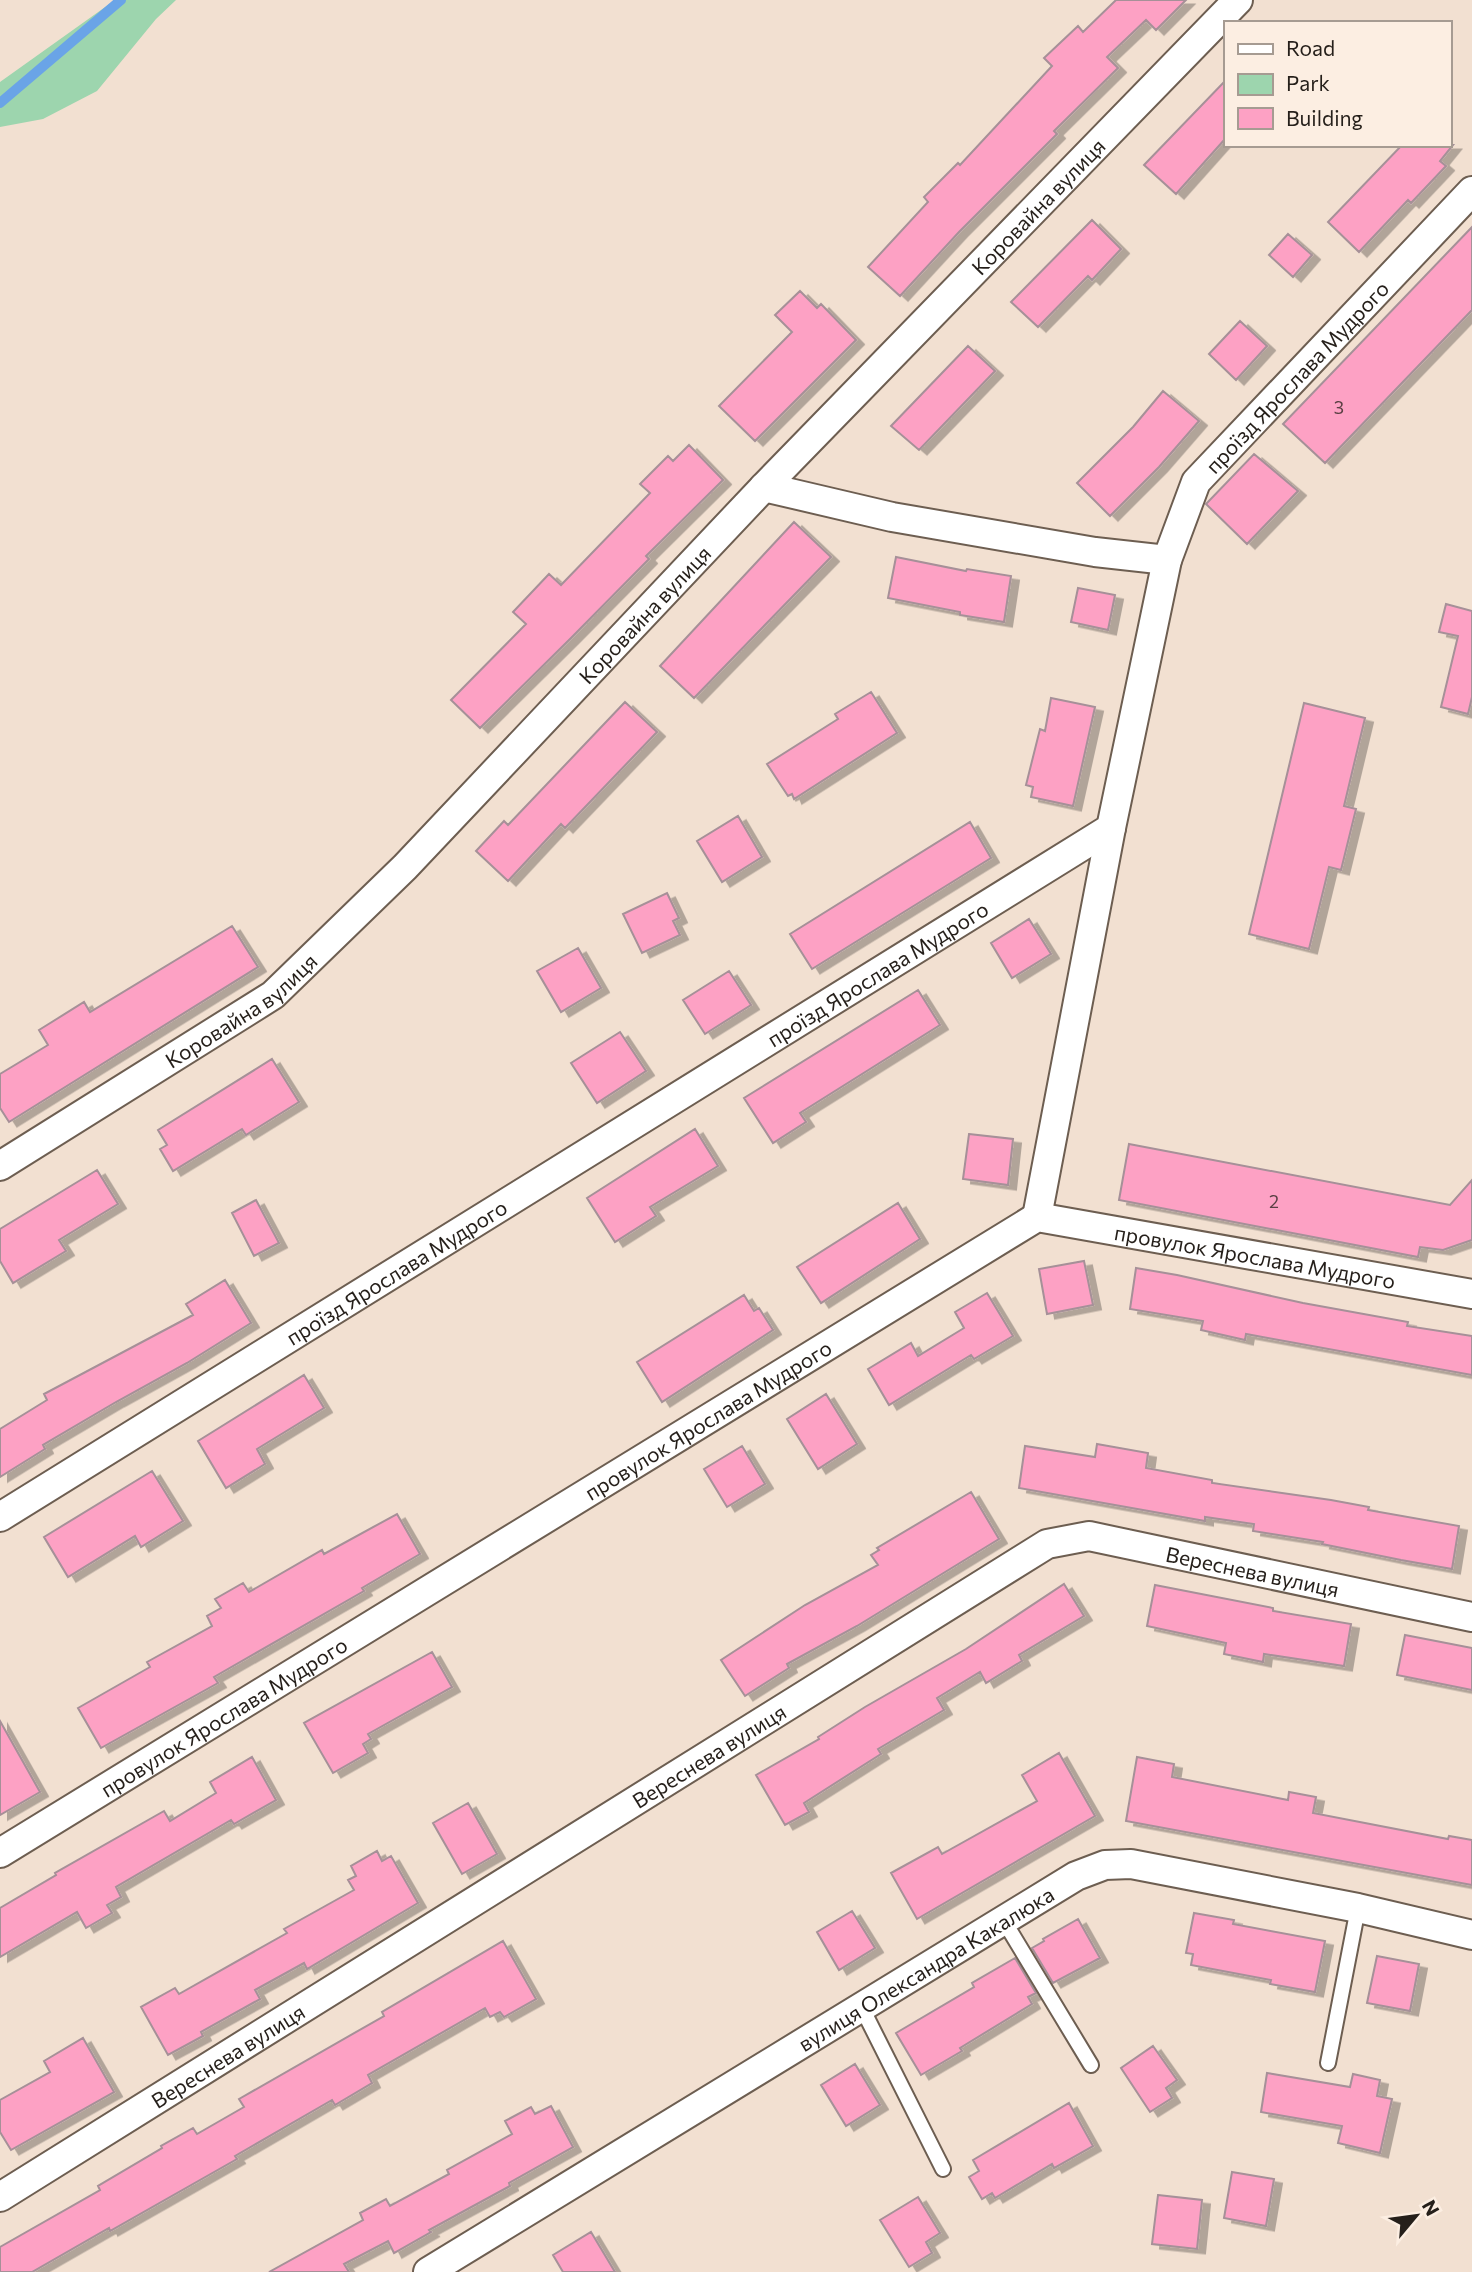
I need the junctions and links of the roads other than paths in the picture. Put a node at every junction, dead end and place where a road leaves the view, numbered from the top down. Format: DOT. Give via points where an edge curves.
graph roads {
  1 [pos="1238,0"];
  2 [pos="1472,191"];
  3 [pos="764,487"];
  4 [pos="1167,560"];
  5 [pos="1111,828"];
  6 [pos="0,1166"];
  7 [pos="1037,1217"];
  8 [pos="1472,1294"];
  9 [pos="0,1517"];
  10 [pos="1472,1617"];
  11 [pos="0,1853"];
  12 [pos="1358,1908"];
  13 [pos="1004,1921"];
  14 [pos="1472,1935"];
  15 [pos="861,2006"];
  16 [pos="1328,2063"];
  17 [pos="1091,2065"];
  18 [pos="943,2169"];
  19 [pos="0,2197"];
  20 [pos="428,2272"];
  1 -- 3 [label="street, Коровайна вулиця"];
  2 -- 4 [label="street, проїзд Ярослава Мудрого" via="1196,482"];
  3 -- 4 [label="street" via="892,517"];
  3 -- 6 [label="street, Коровайна вулиця" via="405,867 273,995"];
  4 -- 5 [label="street, проїзд Ярослава Мудрого"];
  5 -- 7 [label="street"];
  5 -- 9 [label="street, проїзд Ярослава Мудрого"];
  7 -- 8 [label="street, провулок Ярослава Мудрого"];
  7 -- 11 [label="street, провулок Ярослава Мудрого"];
  10 -- 19 [label="street, Вереснева вулиця" via="1089,1536 1047,1544"];
  12 -- 13 [label="street, вулиця Олександра Какалюка" via="1131,1864 1105,1865 1076,1876"];
  12 -- 14 [label="street, вулиця Олександра Какалюка"];
  12 -- 16 [label="lane"];
  13 -- 15 [label="street, вулиця Олександра Какалюка"];
  13 -- 17 [label="lane"];
  15 -- 18 [label="lane"];
  15 -- 20 [label="street, вулиця Олександра Какалюка"];
}
